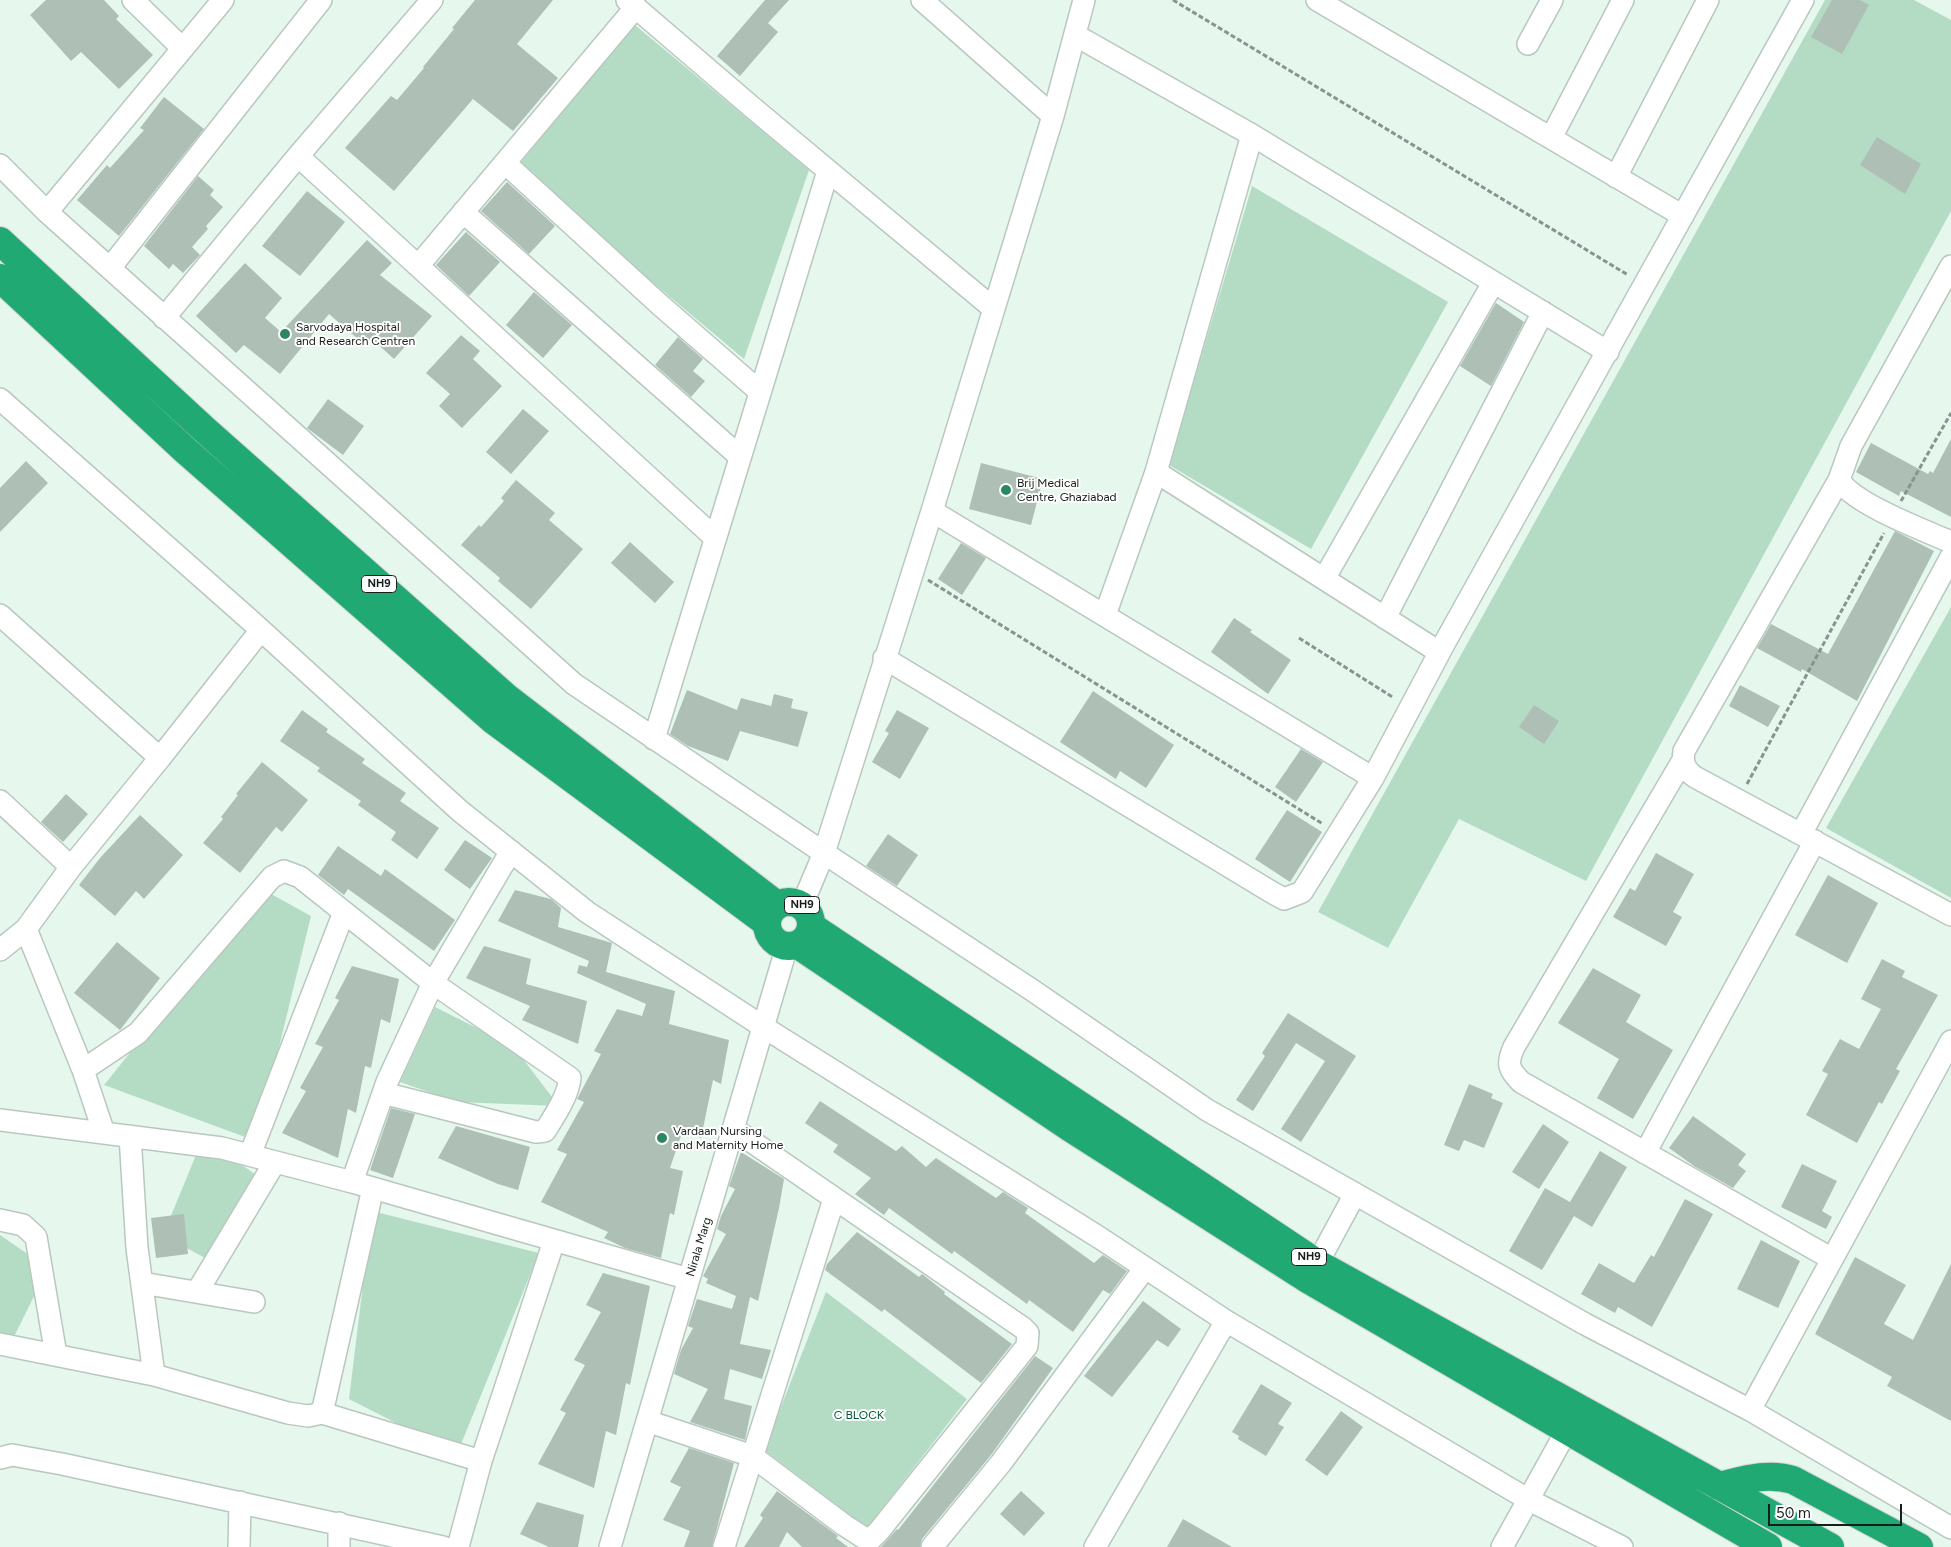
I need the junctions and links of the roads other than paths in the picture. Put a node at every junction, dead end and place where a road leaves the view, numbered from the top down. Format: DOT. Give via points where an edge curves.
graph roads {
  1 [pos="223,0"];
  2 [pos="321,0"];
  3 [pos="432,0"];
  4 [pos="922,0"];
  5 [pos="1084,0"];
  6 [pos="1317,0"];
  7 [pos="1552,0"];
  8 [pos="1623,0"];
  9 [pos="1708,0"];
  10 [pos="1803,0"];
  11 [pos="136,1"];
  12 [pos="631,4"];
  13 [pos="1075,35"];
  14 [pos="1528,44"];
  15 [pos="182,48"];
  16 [pos="1053,116"];
  17 [pos="1252,135"];
  18 [pos="1551,138"];
  19 [pos="298,156"];
  20 [pos="504,163"];
  21 [pos="0,165"];
  22 [pos="828,171"];
  23 [pos="1616,177"];
  24 [pos="47,212"];
  25 [pos="463,212"];
  26 [pos="1684,216"];
  27 [pos="0,241"];
  28 [pos="418,266"];
  29 [pos="1951,266"];
  30 [pos="110,268"];
  31 [pos="0,278"];
  32 [pos="1493,283"];
  33 [pos="994,308"];
  34 [pos="1543,312"];
  35 [pos="164,318"];
  36 [pos="1608,352"];
  37 [pos="759,391"];
  38 [pos="0,399"];
  39 [pos="739,456"];
  40 [pos="1156,472"];
  41 [pos="1839,480"];
  42 [pos="932,511"];
  43 [pos="714,537"];
  44 [pos="1951,542"];
  45 [pos="1951,557"];
  46 [pos="1324,579"];
  47 [pos="0,615"];
  48 [pos="1105,615"];
  49 [pos="1385,618"];
  50 [pos="261,630"];
  51 [pos="1439,652"];
  52 [pos="884,658"];
  53 [pos="654,739"];
  54 [pos="160,758"];
  55 [pos="1683,760"];
  56 [pos="1373,778"];
  57 [pos="0,801"];
  58 [pos="1808,837"];
  59 [pos="511,851"];
  60 [pos="824,853"];
  61 [pos="71,867"];
  62 [pos="344,912"];
  63 [pos="1951,915"];
  64 [pos="790,925"];
  65 [pos="26,929"];
  66 [pos="0,950"];
  67 [pos="433,984"];
  68 [pos="765,1028"];
  69 [pos="1951,1041"];
  70 [pos="83,1070"];
  71 [pos="384,1093"];
  72 [pos="0,1120"];
  73 [pos="735,1130"];
  74 [pos="104,1133"];
  75 [pos="130,1136"];
  76 [pos="1645,1153"];
  77 [pos="250,1156"];
  78 [pos="275,1162"];
  79 [pos="352,1182"];
  80 [pos="373,1188"];
  81 [pos="1355,1194"];
  82 [pos="834,1199"];
  83 [pos="0,1220"];
  84 [pos="554,1241"];
  85 [pos="1832,1259"];
  86 [pos="1145,1268"];
  87 [pos="1313,1272"];
  88 [pos="689,1278"];
  89 [pos="142,1283"];
  90 [pos="197,1292"];
  91 [pos="254,1302"];
  92 [pos="1226,1321"];
  93 [pos="0,1344"];
  94 [pos="56,1355"];
  95 [pos="154,1375"];
  96 [pos="1750,1410"];
  97 [pos="322,1413"];
  98 [pos="647,1421"];
  99 [pos="1566,1430"];
  100 [pos="752,1456"];
  101 [pos="0,1458"];
  102 [pos="481,1461"];
  103 [pos="1719,1486"];
  104 [pos="1529,1500"];
  105 [pos="240,1502"];
  106 [pos="1712,1515"];
  107 [pos="339,1523"];
  108 [pos="1951,1528"];
  109 [pos="727,1545"];
  110 [pos="239,1547"];
  111 [pos="340,1547"];
  112 [pos="443,1547"];
  113 [pos="458,1547"];
  114 [pos="610,1547"];
  115 [pos="932,1547"];
  116 [pos="1096,1547"];
  117 [pos="1502,1547"];
  118 [pos="1622,1547"];
  119 [pos="1727,1547"];
  120 [pos="1768,1547"];
  121 [pos="1830,1547"];
  122 [pos="1919,1547"];
  1 -- 15 [label="street"];
  2 -- 30 [label="street"];
  3 -- 19 [label="street"];
  4 -- 16 [label="street"];
  5 -- 13 [label="street, Nirala Marg"];
  6 -- 18 [label="street"];
  7 -- 14 [label="street"];
  8 -- 18 [label="street"];
  9 -- 23 [label="street"];
  10 -- 26 [label="street"];
  11 -- 15 [label="street"];
  12 -- 20 [label="street"];
  12 -- 22 [label="street"];
  13 -- 16 [label="street, Nirala Marg"];
  13 -- 17 [label="street"];
  15 -- 24 [label="street"];
  16 -- 33 [label="street, Nirala Marg"];
  17 -- 32 [label="street"];
  17 -- 40 [label="street"];
  18 -- 23 [label="street"];
  19 -- 28 [label="street"];
  19 -- 35 [label="street"];
  20 -- 25 [label="street"];
  20 -- 37 [label="street"];
  21 -- 24 [label="street"];
  22 -- 33 [label="street"];
  22 -- 37 [label="street"];
  23 -- 26 [label="street"];
  24 -- 30 [label="street"];
  25 -- 28 [label="street"];
  25 -- 39 [label="street"];
  26 -- 36 [label="street"];
  27 -- 64 [label="highway, NH9" via="205,430 506,696"];
  28 -- 43 [label="street"];
  29 -- 41 [label="street" via="1851,446"];
  30 -- 35 [label="street"];
  31 -- 64 [label="highway, NH9" via="186,451 493,720"];
  32 -- 34 [label="street"];
  32 -- 46 [label="street"];
  33 -- 42 [label="street, Nirala Marg"];
  34 -- 36 [label="street"];
  34 -- 49 [label="street"];
  35 -- 53 [label="street" via="574,684"];
  36 -- 51 [label="street"];
  37 -- 39 [label="street"];
  38 -- 50 [label="street"];
  39 -- 43 [label="street"];
  40 -- 46 [label="street"];
  40 -- 48 [label="street"];
  41 -- 44 [label="street" via="1849,492"];
  41 -- 55 [label="street" via="1684,751"];
  42 -- 48 [label="street"];
  42 -- 52 [label="street, Nirala Marg"];
  43 -- 53 [label="street"];
  45 -- 58 [label="street"];
  46 -- 49 [label="street"];
  47 -- 54 [label="street"];
  48 -- 56 [label="street"];
  49 -- 51 [label="street"];
  50 -- 54 [label="street"];
  50 -- 59 [label="street" via="460,811"];
  51 -- 56 [label="street"];
  52 -- 56 [label="street" via="1284,899 1306,887"];
  52 -- 60 [label="street, Nirala Marg"];
  53 -- 60 [label="street"];
  54 -- 61 [label="street"];
  55 -- 58 [label="street" via="1685,768 1695,778"];
  55 -- 76 [label="street" via="1508,1060 1512,1072 1521,1082"];
  57 -- 61 [label="street"];
  58 -- 63 [label="street"];
  58 -- 76 [label="street"];
  59 -- 67 [label="street"];
  59 -- 68 [label="street" via="587,912"];
  60 -- 64 [label="street, Nirala Marg"];
  60 -- 81 [label="street" via="1207,1110"];
  61 -- 65 [label="street"];
  62 -- 67 [label="street"];
  62 -- 70 [label="street" via="300,877 284,871 272,876 138,1033"];
  62 -- 77 [label="street"];
  64 -- 68 [label="street, Nirala Marg"];
  64 -- 87 [label="highway, NH9" via="1069,1127"];
  65 -- 66 [label="street"];
  65 -- 70 [label="street"];
  67 -- 71 [label="street"];
  67 -- 71 [label="street" via="562,1071 570,1078 569,1087 545,1130 536,1132"];
  68 -- 73 [label="street, Nirala Marg"];
  68 -- 86 [label="street"];
  69 -- 85 [label="street"];
  70 -- 74 [label="street"];
  71 -- 79 [label="street"];
  72 -- 74 [label="street"];
  73 -- 82 [label="street"];
  73 -- 88 [label="street, Nirala Marg"];
  74 -- 75 [label="street"];
  75 -- 77 [label="street" via="222,1148"];
  75 -- 89 [label="street"];
  76 -- 85 [label="street"];
  77 -- 78 [label="street"];
  78 -- 79 [label="street"];
  78 -- 90 [label="street"];
  79 -- 80 [label="street"];
  80 -- 84 [label="street"];
  80 -- 97 [label="street"];
  81 -- 87 [label="street"];
  81 -- 96 [label="street" via="1585,1324"];
  82 -- 100 [label="street"];
  82 -- 100 [label="street" via="1023,1328 1028,1333 1027,1346 869,1541"];
  83 -- 94 [label="street" via="23,1225 36,1237"];
  84 -- 88 [label="street"];
  84 -- 102 [label="street"];
  85 -- 96 [label="street"];
  86 -- 92 [label="street"];
  86 -- 115 [label="street" via="1001,1463"];
  87 -- 99 [label="highway, NH9"];
  87 -- 103 [label="highway, NH9"];
  88 -- 98 [label="street, Nirala Marg"];
  89 -- 90 [label="street"];
  89 -- 95 [label="street"];
  90 -- 91 [label="street"];
  92 -- 104 [label="street"];
  92 -- 116 [label="street"];
  93 -- 94 [label="street"];
  94 -- 95 [label="street"];
  95 -- 97 [label="street" via="288,1413 308,1416"];
  96 -- 108 [label="street"];
  97 -- 102 [label="street"];
  98 -- 100 [label="street"];
  98 -- 114 [label="street, Nirala Marg"];
  99 -- 104 [label="street"];
  99 -- 106 [label="highway, NH9"];
  100 -- 109 [label="street"];
  101 -- 105 [label="street" via="12,1455 62,1464"];
  102 -- 113 [label="street"];
  103 -- 121 [label="highway, NH9"];
  103 -- 122 [label="highway" via="1780,1476"];
  104 -- 117 [label="street"];
  104 -- 118 [label="street"];
  105 -- 107 [label="street"];
  105 -- 110 [label="street"];
  106 -- 119 [label="highway" via="1721,1541"];
  106 -- 120 [label="highway, NH9"];
  107 -- 111 [label="street"];
  107 -- 112 [label="street"];
}
